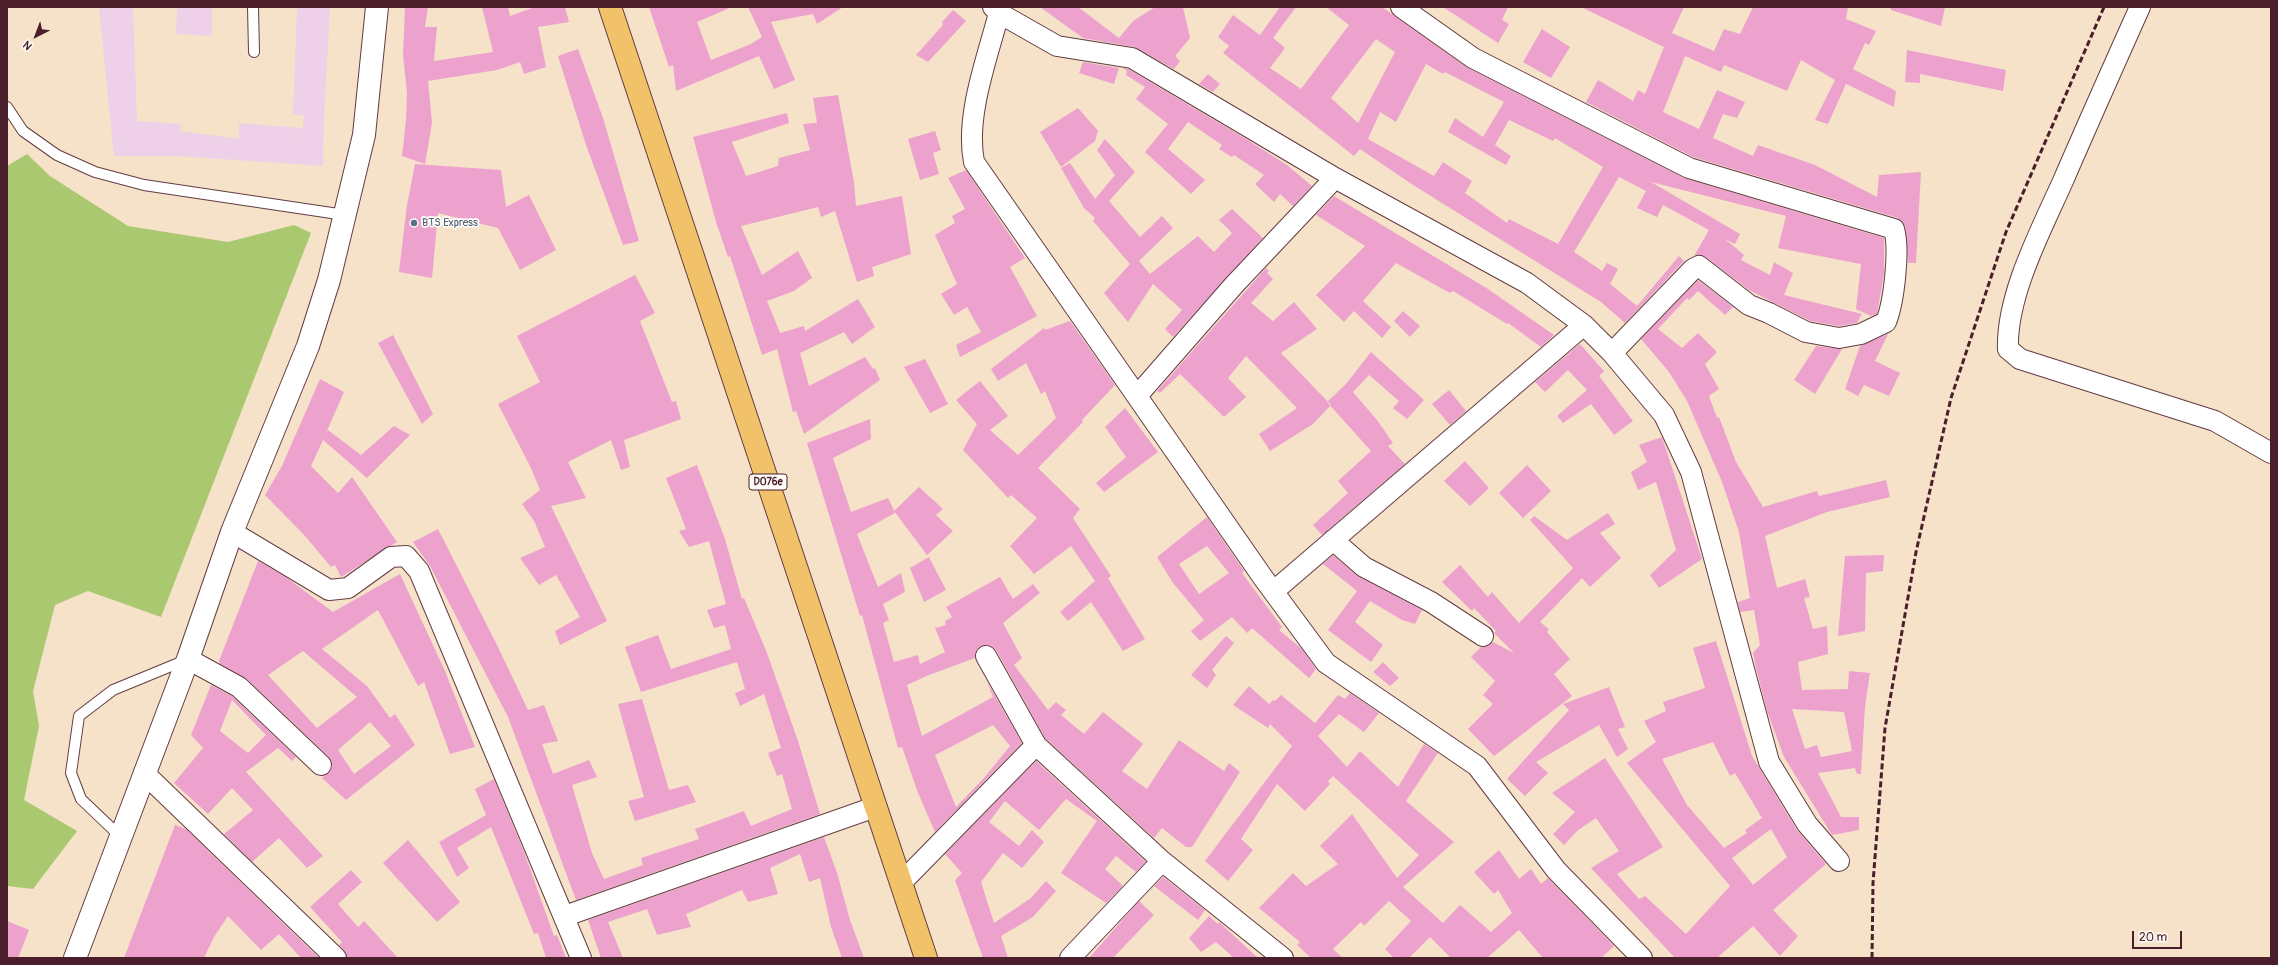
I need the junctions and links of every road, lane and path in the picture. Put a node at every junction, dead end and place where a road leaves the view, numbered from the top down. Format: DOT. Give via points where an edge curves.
graph roads {
  1 [pos="253,7"];
  2 [pos="377,7"];
  3 [pos="610,7"];
  4 [pos="1401,7"];
  5 [pos="2140,7"];
  6 [pos="996,10"];
  7 [pos="254,52"];
  8 [pos="7,107"];
  9 [pos="1335,178"];
  10 [pos="345,215"];
  11 [pos="1584,325"];
  12 [pos="1612,353"];
  13 [pos="1138,396"];
  14 [pos="2271,453"];
  15 [pos="232,532"];
  16 [pos="1333,540"];
  17 [pos="1274,592"];
  18 [pos="1483,636"];
  19 [pos="986,656"];
  20 [pos="188,659"];
  21 [pos="1036,745"];
  22 [pos="321,765"];
  23 [pos="144,773"];
  24 [pos="876,807"];
  25 [pos="121,837"];
  26 [pos="1839,860"];
  27 [pos="1162,861"];
  28 [pos="901,883"];
  29 [pos="565,916"];
  30 [pos="75,958"];
  31 [pos="336,958"];
  32 [pos="581,958"];
  33 [pos="926,958"];
  34 [pos="1070,958"];
  35 [pos="1283,958"];
  36 [pos="1642,958"];
  1 -- 7 [label="lane"];
  2 -- 10 [label="street" via="364,136"];
  3 -- 24 [label="main road, D076e"];
  4 -- 12 [label="street" via="1473,58 1689,168 1894,229 1897,248 1890,311 1886,322 1861,334 1839,338 1806,332 1749,305 1699,266 1693,269"];
  5 -- 14 [label="street" via="2030,255 2011,313 2007,332 2008,350 2020,359 2215,421"];
  6 -- 9 [label="street" via="1057,46 1132,58"];
  6 -- 13 [label="street" via="972,120 970,144 974,162"];
  8 -- 10 [label="lane" via="23,131 57,155 95,172 144,185"];
  9 -- 11 [label="street" via="1527,283"];
  9 -- 13 [label="street" via="1234,285"];
  10 -- 15 [label="street" via="329,280 308,346"];
  11 -- 12 [label="street"];
  11 -- 16 [label="street"];
  12 -- 26 [label="street" via="1664,415 1691,472 1769,762 1807,824"];
  13 -- 17 [label="street"];
  15 -- 20 [label="street"];
  15 -- 29 [label="street" via="329,590 348,588 391,557 406,556 419,571"];
  16 -- 17 [label="street"];
  16 -- 18 [label="street" via="1364,567 1431,602"];
  17 -- 36 [label="street" via="1326,663 1476,766 1556,870"];
  19 -- 21 [label="street"];
  20 -- 22 [label="street" via="239,687"];
  20 -- 23 [label="street"];
  20 -- 25 [label="lane" via="113,690 79,716 71,773 81,798"];
  21 -- 27 [label="street"];
  21 -- 28 [label="street"];
  23 -- 25 [label="street"];
  23 -- 31 [label="street"];
  24 -- 28 [label="main road, D076e"];
  24 -- 29 [label="street"];
  25 -- 30 [label="street"];
  27 -- 34 [label="street"];
  27 -- 35 [label="street"];
  28 -- 33 [label="main road, D076e"];
  29 -- 32 [label="street"];
}
